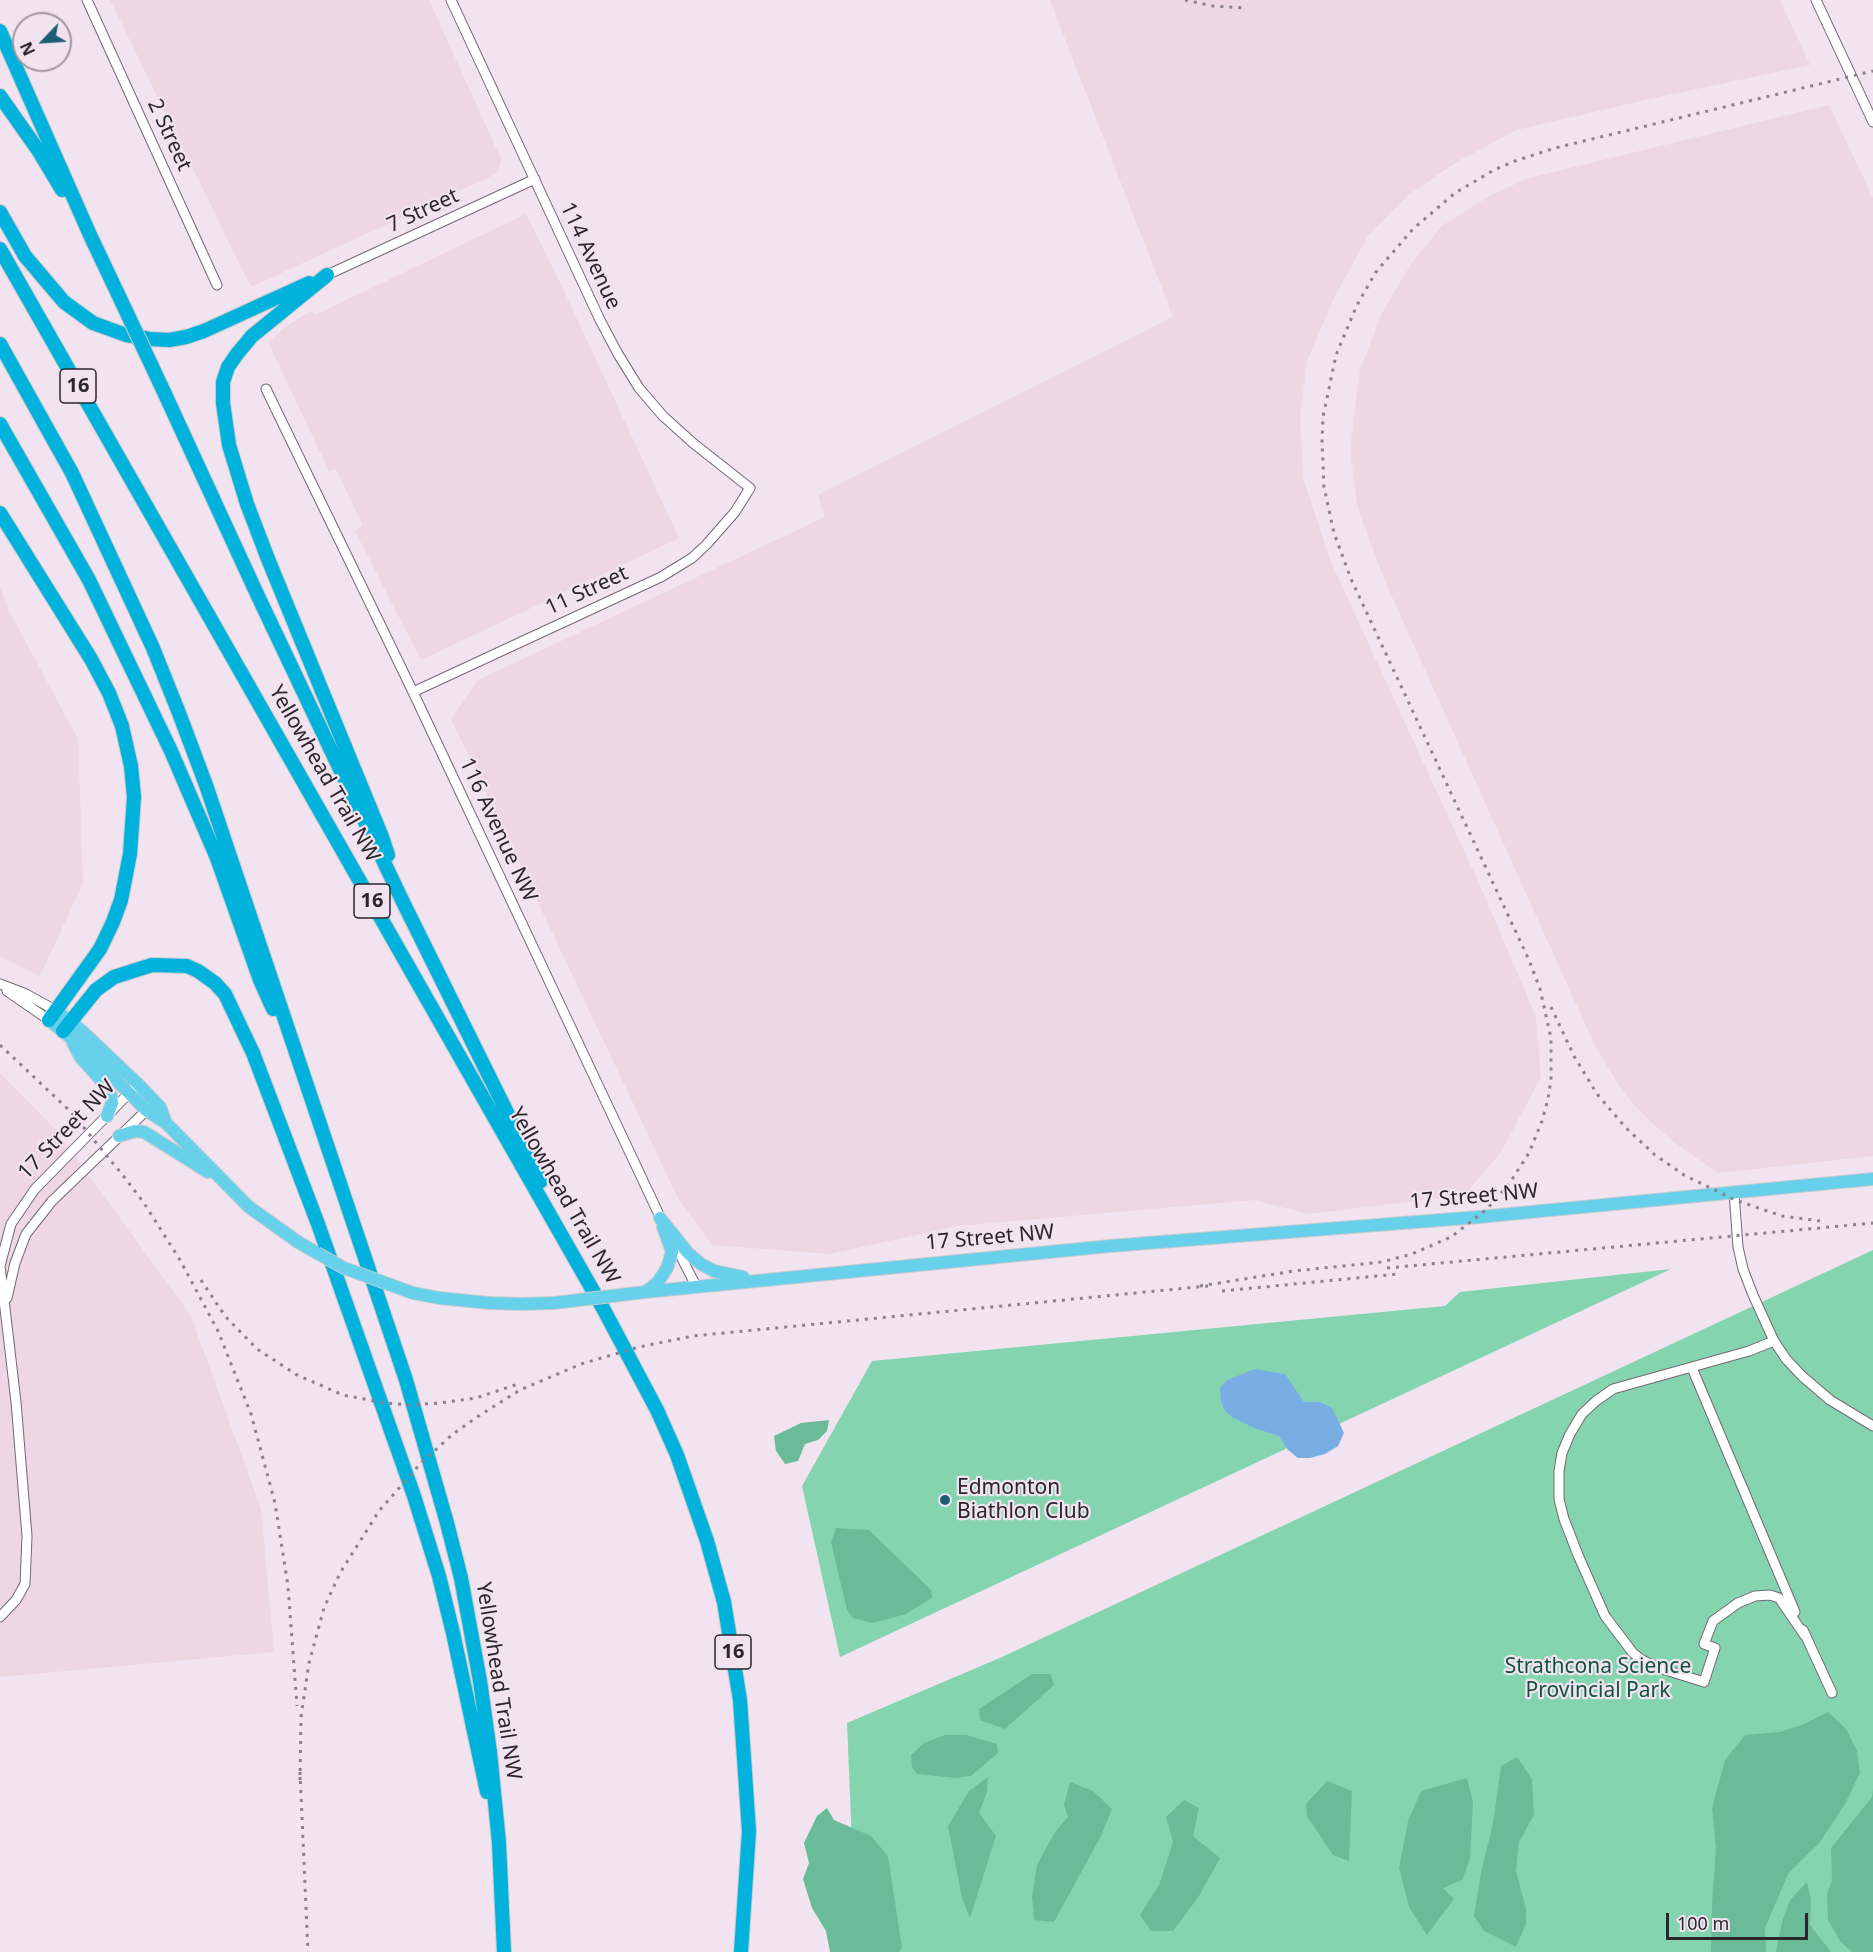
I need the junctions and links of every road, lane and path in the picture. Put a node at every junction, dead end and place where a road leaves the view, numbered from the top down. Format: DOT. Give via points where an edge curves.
graph roads {
  1 [pos="87,0"];
  2 [pos="452,0"];
  3 [pos="1816,0"];
  4 [pos="0,31"];
  5 [pos="0,96"];
  6 [pos="1873,122"];
  7 [pos="535,179"];
  8 [pos="0,212"];
  9 [pos="90,235"];
  10 [pos="0,249"];
  11 [pos="327,275"];
  12 [pos="218,285"];
  13 [pos="0,344"];
  14 [pos="266,389"];
  15 [pos="0,423"];
  16 [pos="750,488"];
  17 [pos="0,513"];
  18 [pos="412,692"];
  19 [pos="400,898"];
  20 [pos="0,985"];
  21 [pos="52,1015"];
  22 [pos="68,1030"];
  23 [pos="307,1085"];
  24 [pos="134,1088"];
  25 [pos="151,1106"];
  26 [pos="107,1116"];
  27 [pos="119,1136"];
  28 [pos="1873,1179"];
  29 [pos="223,1181"];
  30 [pos="1734,1192"];
  31 [pos="660,1218"];
  32 [pos="587,1279"];
  33 [pos="756,1280"];
  34 [pos="696,1286"];
  35 [pos="645,1292"];
  36 [pos="5,1306"];
  37 [pos="1774,1341"];
  38 [pos="1692,1368"];
  39 [pos="1873,1426"];
  40 [pos="0,1617"];
  41 [pos="1805,1636"];
  42 [pos="1833,1693"];
  43 [pos="499,1843"];
  44 [pos="504,1947"];
  45 [pos="741,1952"];
  1 -- 12 [label="street, 2 Street"];
  2 -- 7 [label="street, 114 Avenue"];
  3 -- 6 [label="street"];
  4 -- 9 [label="highway"];
  5 -- 9 [label="highway"];
  7 -- 11 [label="street, 7 Street"];
  7 -- 16 [label="street, 114 Avenue" via="600,320 639,388 685,436"];
  8 -- 11 [label="highway" via="25,256 64,302 93,323 126,335 169,340 186,337"];
  9 -- 19 [label="highway, bridge"];
  10 -- 32 [label="highway, Yellowhead Trail NW / 16"];
  11 -- 19 [label="highway" via="252,336 237,354 223,382 225,419 247,504 382,837"];
  13 -- 23 [label="highway, Yellowhead Trail NW / 16" via="72,473 153,648 194,751"];
  14 -- 18 [label="street, 116 Avenue NW"];
  15 -- 23 [label="highway" via="89,580 171,751 217,858 260,980"];
  16 -- 18 [label="street, 11 Street" via="706,545 661,577"];
  17 -- 21 [label="highway" via="109,693 131,765 132,829 121,900 100,949"];
  18 -- 31 [label="street, 116 Avenue NW"];
  19 -- 32 [label="highway"];
  20 -- 21 [label="street" via="26,994"];
  21 -- 22 [label="main road, 17 Street NW"];
  22 -- 24 [label="main road, 17 Street NW"];
  22 -- 26 [label="main road" via="81,1058 111,1095"];
  22 -- 43 [label="highway" via="96,990 114,977 152,965 188,966 225,994 253,1053 318,1224 414,1496 453,1632"];
  23 -- 43 [label="highway, Yellowhead Trail NW / 16" via="406,1380 447,1523 480,1681"];
  24 -- 25 [label="main road, 17 Street NW"];
  24 -- 26 [label="street, 17 Street NW"];
  25 -- 27 [label="street, 17 Street NW"];
  25 -- 29 [label="main road, 17 Street NW" via="160,1107 167,1125"];
  26 -- 36 [label="street, 17 Street NW" via="35,1189 11,1224 0,1266"];
  27 -- 29 [label="main road" via="135,1131 154,1136"];
  27 -- 36 [label="street, 17 Street NW" via="51,1201 26,1234"];
  28 -- 30 [label="main road, 17 Street NW"];
  29 -- 35 [label="main road, 17 Street NW, bridge" via="249,1207 297,1242 344,1268 413,1293 490,1303 554,1303"];
  30 -- 33 [label="main road, 17 Street NW"];
  30 -- 37 [label="street" via="1743,1269"];
  31 -- 33 [label="main road" via="701,1264 714,1271"];
  31 -- 34 [label="street, 116 Avenue NW"];
  31 -- 35 [label="main road" via="672,1252 658,1282"];
  32 -- 45 [label="highway, Yellowhead Trail NW / 16" via="637,1369 677,1455 724,1602 740,1700 748,1794"];
  33 -- 34 [label="main road, 17 Street NW"];
  34 -- 35 [label="main road, 17 Street NW"];
  36 -- 40 [label="street, 17 Street NW" via="27,1536 25,1584"];
  37 -- 38 [label="street"];
  37 -- 39 [label="street" via="1802,1376 1830,1400"];
  38 -- 41 [label="street"];
  38 -- 41 [label="street" via="1613,1389 1582,1414 1562,1453 1559,1471 1559,1498 1578,1556 1605,1616 1633,1653 1656,1667 1704,1682 1715,1648 1704,1644 1713,1621 1755,1596 1779,1598"];
  41 -- 42 [label="street"];
  43 -- 44 [label="highway, Yellowhead Trail NW / 16"];
}
